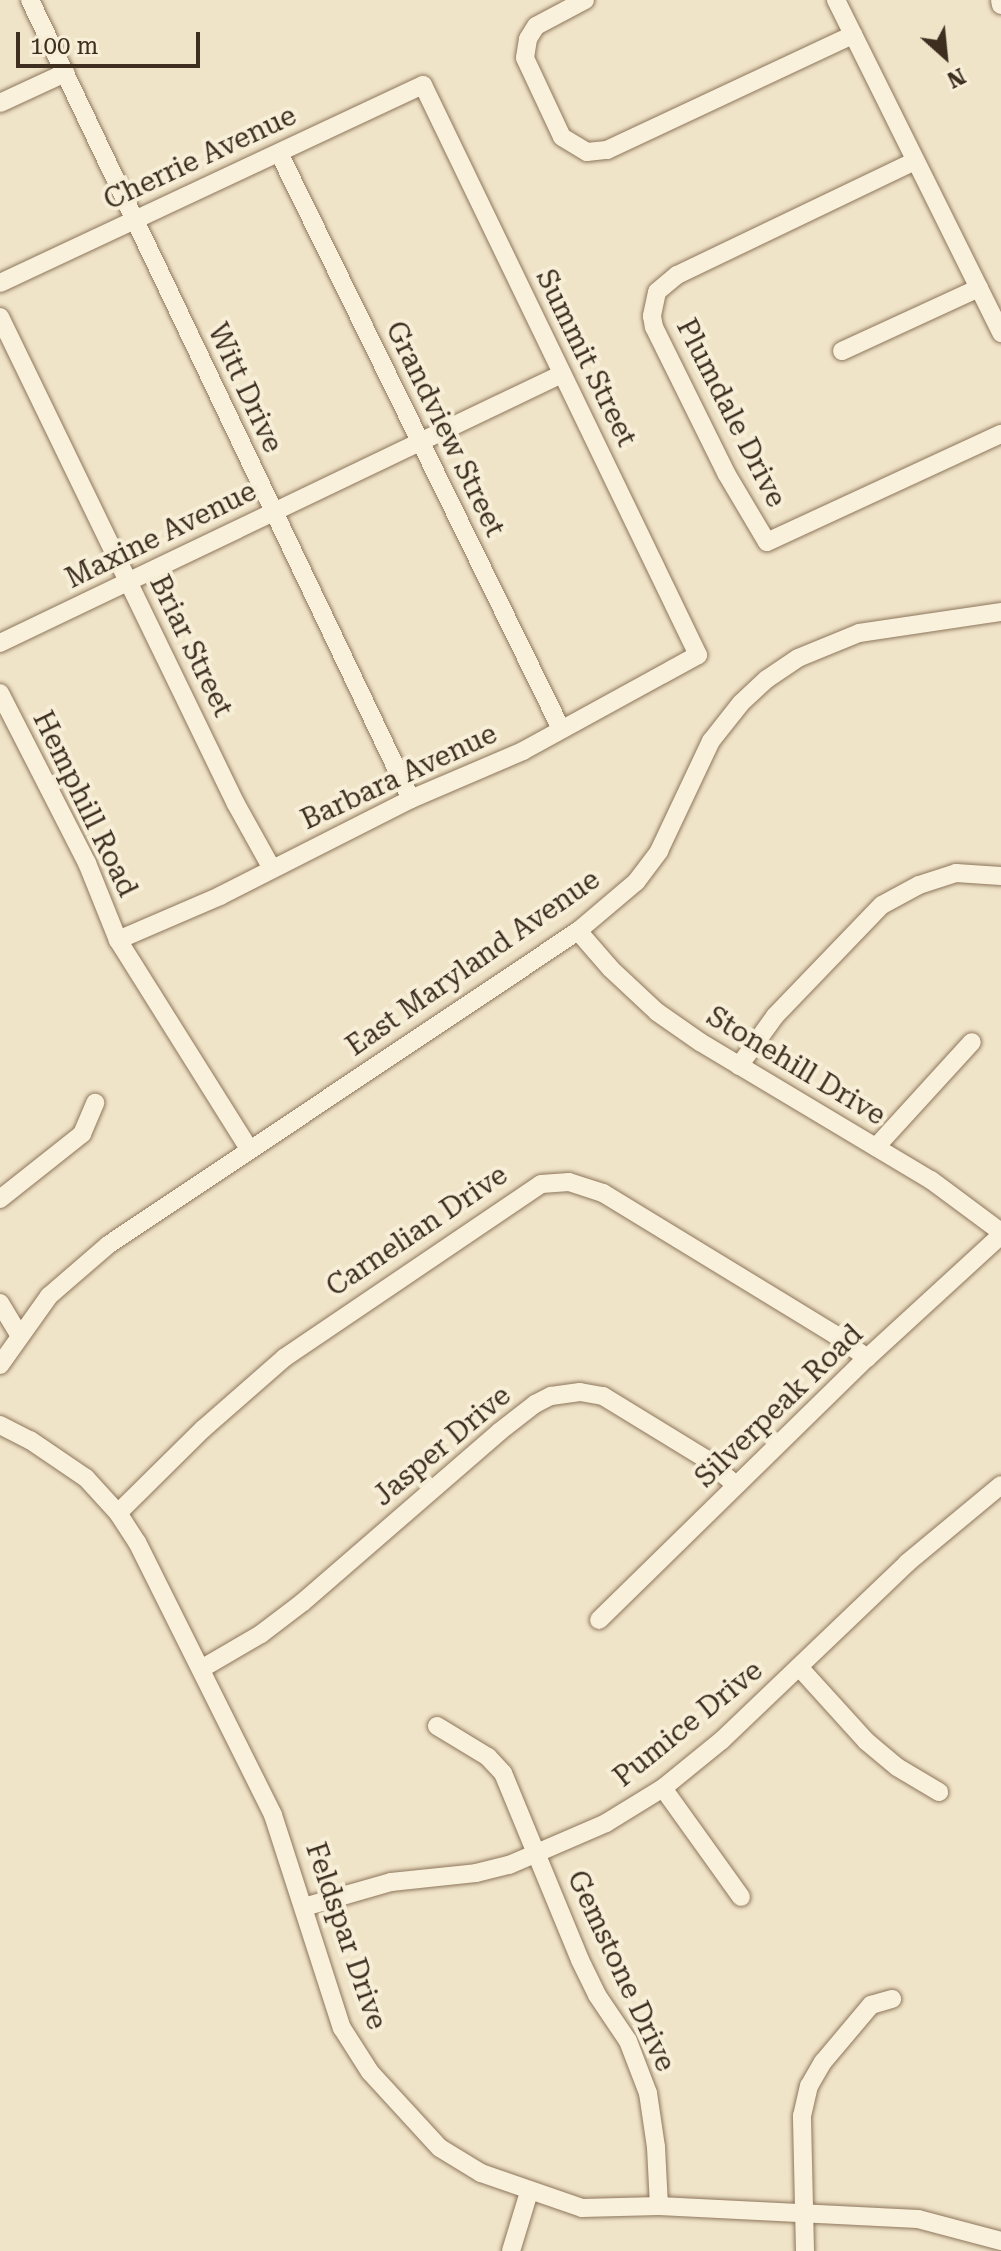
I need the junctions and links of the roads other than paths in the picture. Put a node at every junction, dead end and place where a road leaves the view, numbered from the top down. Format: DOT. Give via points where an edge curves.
graph roads {
  1 [pos="30,0"];
  2 [pos="585,0"];
  3 [pos="836,0"];
  4 [pos="853,35"];
  5 [pos="65,73"];
  6 [pos="423,85"];
  7 [pos="0,103"];
  8 [pos="279,153"];
  9 [pos="915,161"];
  10 [pos="135,220"];
  11 [pos="0,283"];
  12 [pos="979,288"];
  13 [pos="0,317"];
  14 [pos="1001,333"];
  15 [pos="842,351"];
  16 [pos="562,374"];
  17 [pos="1001,434"];
  18 [pos="420,442"];
  19 [pos="274,512"];
  20 [pos="128,581"];
  21 [pos="1001,612"];
  22 [pos="0,643"];
  23 [pos="698,655"];
  24 [pos="0,693"];
  25 [pos="561,729"];
  26 [pos="411,799"];
  27 [pos="271,867"];
  28 [pos="1001,876"];
  29 [pos="578,931"];
  30 [pos="118,940"];
  31 [pos="972,1042"];
  32 [pos="739,1066"];
  33 [pos="95,1103"];
  34 [pos="876,1147"];
  35 [pos="249,1149"];
  36 [pos="0,1199"];
  37 [pos="1001,1234"];
  38 [pos="0,1303"];
  39 [pos="19,1335"];
  40 [pos="867,1358"];
  41 [pos="0,1365"];
  42 [pos="0,1425"];
  43 [pos="736,1485"];
  44 [pos="998,1494"];
  45 [pos="118,1513"];
  46 [pos="599,1620"];
  47 [pos="799,1667"];
  48 [pos="201,1669"];
  49 [pos="437,1726"];
  50 [pos="663,1788"];
  51 [pos="939,1792"];
  52 [pos="538,1856"];
  53 [pos="741,1897"];
  54 [pos="304,1907"];
  55 [pos="892,1999"];
  56 [pos="529,2192"];
  57 [pos="659,2206"];
  58 [pos="804,2213"];
  59 [pos="1001,2241"];
  60 [pos="511,2251"];
  61 [pos="805,2251"];
  1 -- 5 [label="street, Witt Drive"];
  2 -- 4 [label="street" via="536,26 525,58 562,137 587,152 607,150"];
  3 -- 4 [label="street"];
  4 -- 9 [label="street"];
  5 -- 7 [label="street"];
  5 -- 10 [label="street, Witt Drive"];
  6 -- 8 [label="street, Cherrie Avenue"];
  6 -- 16 [label="street, Summit Street"];
  8 -- 10 [label="street, Cherrie Avenue"];
  8 -- 18 [label="street, Grandview Street"];
  9 -- 12 [label="street"];
  9 -- 17 [label="street, Plumdale Drive" via="667,280 653,306 654,327 726,473 767,542"];
  10 -- 11 [label="street, Cherrie Avenue"];
  10 -- 19 [label="street, Witt Drive"];
  12 -- 14 [label="street"];
  12 -- 15 [label="street"];
  13 -- 20 [label="street, Briar Street"];
  16 -- 18 [label="street, Maxine Avenue"];
  16 -- 23 [label="street, Summit Street"];
  18 -- 19 [label="street, Maxine Avenue"];
  18 -- 25 [label="street, Grandview Street"];
  19 -- 20 [label="street, Maxine Avenue"];
  19 -- 26 [label="street, Witt Drive"];
  20 -- 22 [label="street, Maxine Avenue"];
  20 -- 27 [label="street, Briar Street"];
  21 -- 29 [label="street, East Maryland Avenue" via="859,633 798,658 767,679 711,741 659,851 636,882"];
  23 -- 25 [label="street, Barbara Avenue"];
  24 -- 30 [label="street, Hemphill Road" via="87,863"];
  25 -- 26 [label="street, Barbara Avenue"];
  26 -- 27 [label="street, Barbara Avenue"];
  27 -- 30 [label="street, Barbara Avenue" via="220,896"];
  28 -- 32 [label="street" via="956,873 882,905 775,1016"];
  29 -- 32 [label="street, Stonehill Drive" via="657,1012"];
  29 -- 35 [label="street, East Maryland Avenue"];
  30 -- 35 [label="street, Hemphill Road"];
  31 -- 34 [label="street"];
  32 -- 34 [label="street, Stonehill Drive"];
  33 -- 36 [label="street" via="82,1134"];
  34 -- 37 [label="street, Stonehill Drive" via="931,1180"];
  35 -- 39 [label="street, East Maryland Avenue" via="108,1245 49,1296"];
  37 -- 40 [label="street, Silverpeak Road"];
  38 -- 39 [label="street"];
  39 -- 41 [label="street, East Maryland Avenue"];
  40 -- 43 [label="street, Silverpeak Road"];
  40 -- 45 [label="street, Carnelian Drive" via="603,1193 569,1182 541,1184 284,1358"];
  42 -- 45 [label="street, Feldspar Drive" via="63,1461"];
  43 -- 46 [label="street, Silverpeak Road"];
  43 -- 48 [label="street, Jasper Drive" via="619,1404 580,1392 551,1396 499,1432 303,1602"];
  44 -- 47 [label="street, Pumice Drive" via="907,1563"];
  45 -- 48 [label="street, Feldspar Drive"];
  47 -- 50 [label="street, Pumice Drive"];
  47 -- 51 [label="street" via="866,1741"];
  48 -- 54 [label="street, Feldspar Drive" via="273,1815"];
  49 -- 52 [label="street, Gemstone Drive" via="488,1757 503,1773"];
  50 -- 52 [label="street, Pumice Drive"];
  50 -- 53 [label="street"];
  52 -- 54 [label="street, Pumice Drive" via="476,1873 391,1882"];
  52 -- 57 [label="street, Gemstone Drive" via="580,1960 628,2041 648,2093"];
  54 -- 56 [label="street, Feldspar Drive" via="342,2028 370,2072 440,2148 481,2173"];
  55 -- 58 [label="street" via="871,2005 809,2086 802,2116"];
  56 -- 57 [label="street, Feldspar Drive" via="582,2208"];
  56 -- 60 [label="street"];
  57 -- 58 [label="street, Feldspar Drive"];
  58 -- 59 [label="street, Feldspar Drive" via="918,2219"];
  58 -- 61 [label="street"];
}
